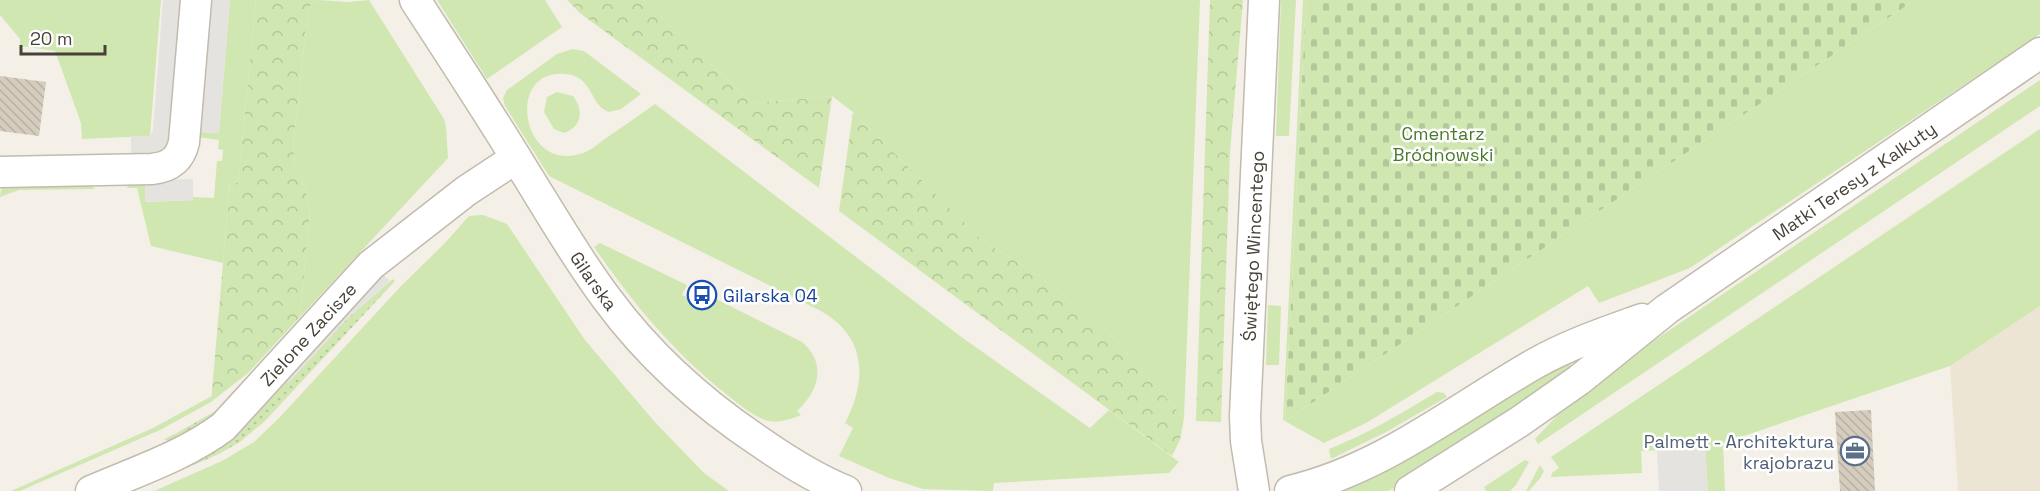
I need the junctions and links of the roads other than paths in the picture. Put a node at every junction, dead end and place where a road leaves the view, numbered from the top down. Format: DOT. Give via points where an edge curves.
graph roads {
  1 [pos="196,0"];
  2 [pos="416,0"];
  3 [pos="1264,0"];
  4 [pos="2040,53"];
  5 [pos="516,158"];
  6 [pos="0,172"];
  7 [pos="1667,309"];
  8 [pos="91,491"];
  9 [pos="846,491"];
  10 [pos="1254,491"];
  11 [pos="1290,491"];
  12 [pos="1410,491"];
  1 -- 6 [label="street" via="184,142 176,160 152,169"];
  2 -- 5 [label="street, Gilarska"];
  3 -- 10 [label="street, Świętego Wincentego" via="1245,416"];
  4 -- 7 [label="street, Matki Teresy z Kalkuty"];
  5 -- 8 [label="street, Zielone Zacisze" via="466,191 371,266 223,427 189,448"];
  5 -- 9 [label="street, Gilarska" via="607,299 661,361 738,428 828,484"];
  7 -- 11 [label="street, Matki Teresy z Kalkuty" via="1571,345 1361,467"];
  7 -- 12 [label="street, Matki Teresy z Kalkuty" via="1562,392"];
}
